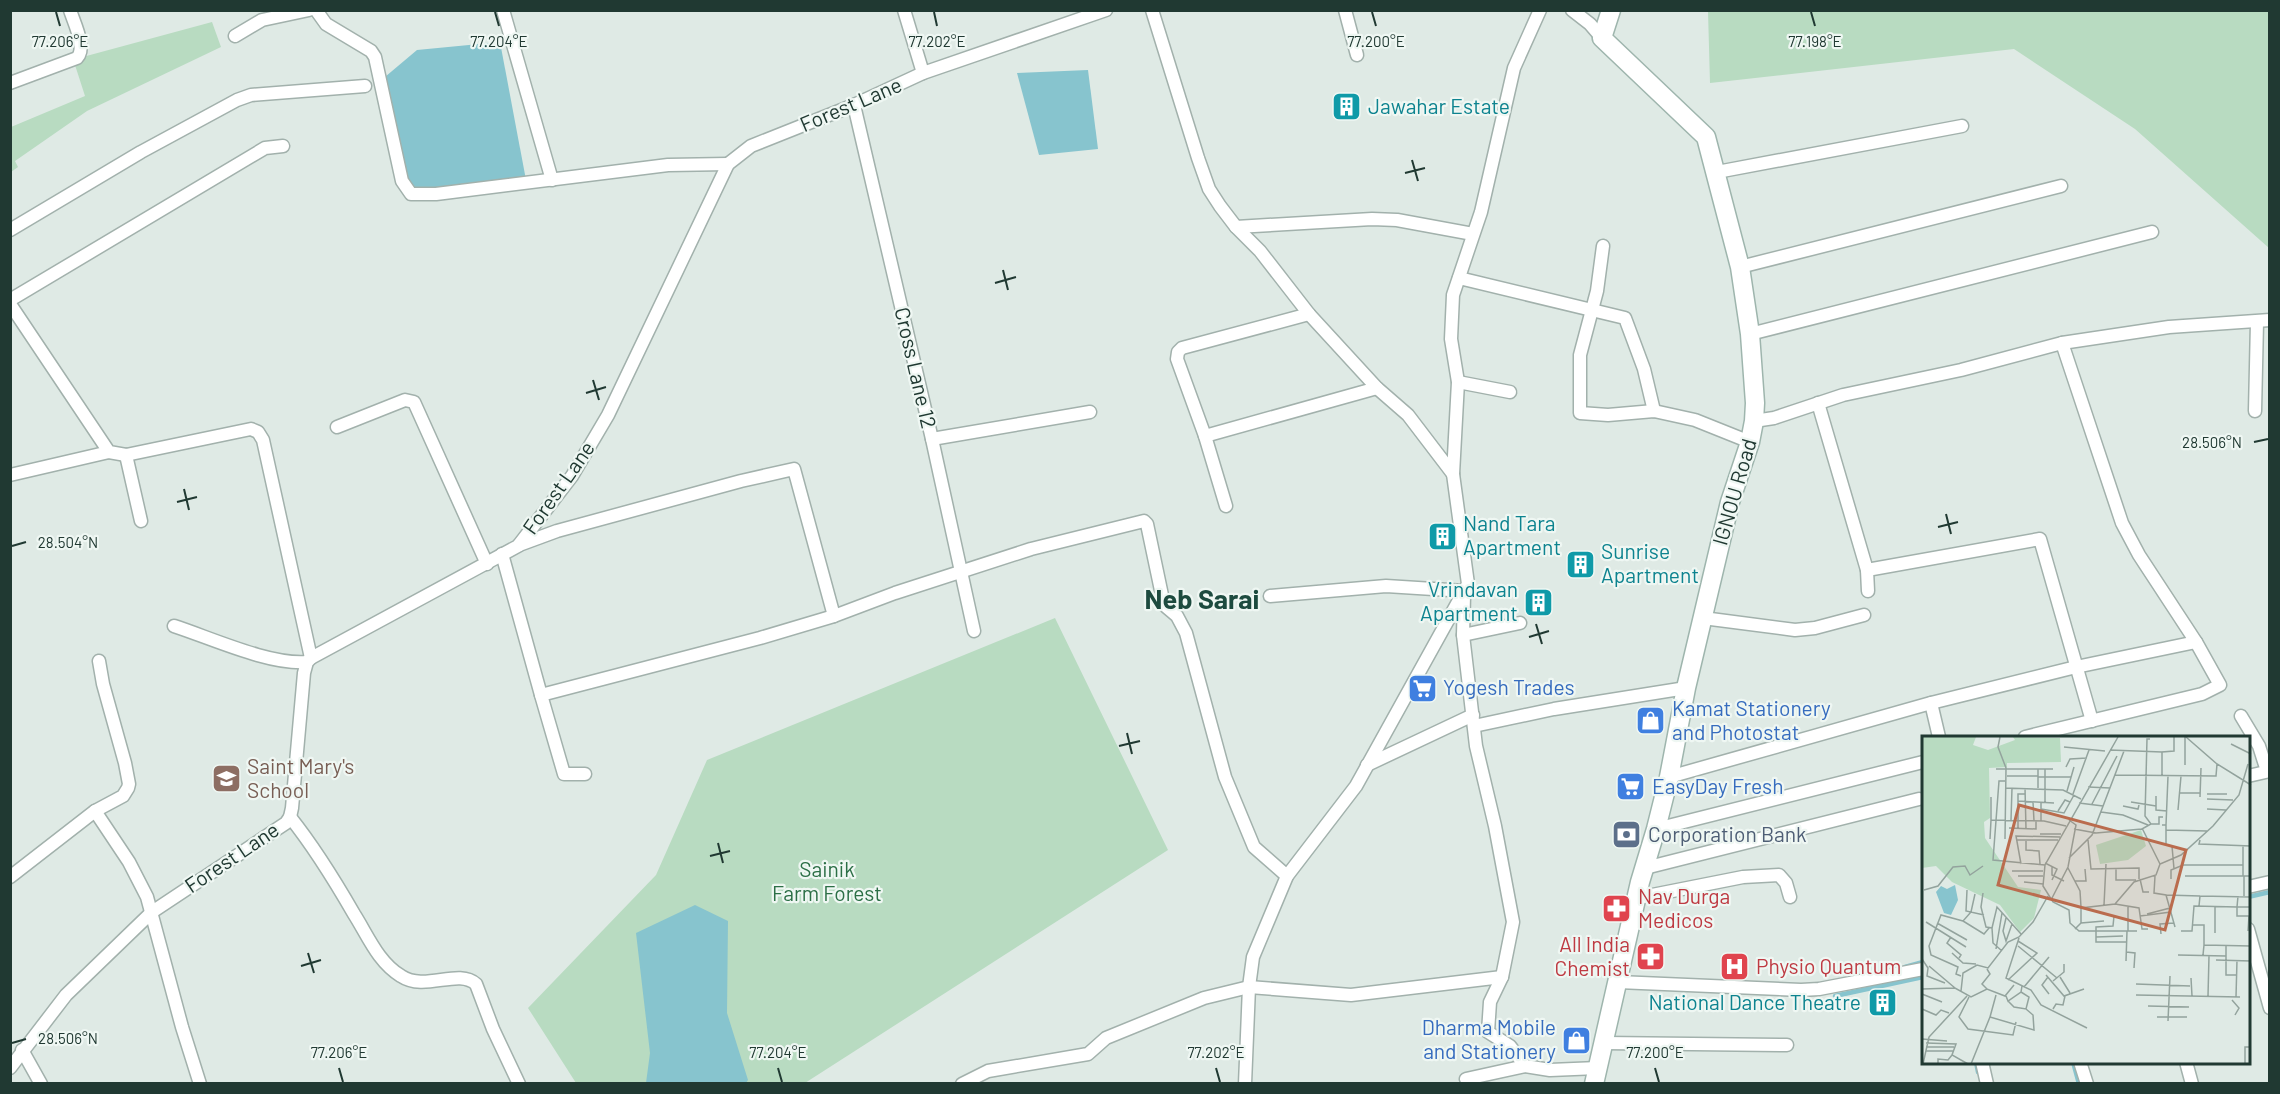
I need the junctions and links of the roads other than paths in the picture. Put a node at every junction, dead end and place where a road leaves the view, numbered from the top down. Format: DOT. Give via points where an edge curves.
graph roads {
  1 [pos="70,10"];
  2 [pos="309,10"];
  3 [pos="316,10"];
  4 [pos="503,10"];
  5 [pos="904,10"];
  6 [pos="1106,10"];
  7 [pos="1152,10"];
  8 [pos="1345,10"];
  9 [pos="1540,10"];
  10 [pos="1572,10"];
  11 [pos="1611,10"];
  12 [pos="235,36"];
  13 [pos="1602,38"];
  14 [pos="1357,55"];
  15 [pos="923,73"];
  16 [pos="10,83"];
  17 [pos="365,86"];
  18 [pos="854,105"];
  19 [pos="1962,126"];
  20 [pos="282,146"];
  21 [pos="728,164"];
  22 [pos="1717,172"];
  23 [pos="552,180"];
  24 [pos="2061,186"];
  25 [pos="1236,227"];
  26 [pos="10,230"];
  27 [pos="2152,232"];
  28 [pos="1473,234"];
  29 [pos="1603,246"];
  30 [pos="1740,267"];
  31 [pos="1458,278"];
  32 [pos="10,300"];
  33 [pos="10,304"];
  34 [pos="1593,311"];
  35 [pos="1310,314"];
  36 [pos="2263,321"];
  37 [pos="1750,334"];
  38 [pos="2062,343"];
  39 [pos="1458,382"];
  40 [pos="1377,388"];
  41 [pos="1510,392"];
  42 [pos="1818,403"];
  43 [pos="1654,411"];
  44 [pos="2255,411"];
  45 [pos="1090,412"];
  46 [pos="1754,421"];
  47 [pos="337,427"];
  48 [pos="1205,436"];
  49 [pos="932,439"];
  50 [pos="1750,442"];
  51 [pos="109,452"];
  52 [pos="126,455"];
  53 [pos="1453,474"];
  54 [pos="10,475"];
  55 [pos="1226,506"];
  56 [pos="141,521"];
  57 [pos="518,546"];
  58 [pos="502,554"];
  59 [pos="487,564"];
  60 [pos="1867,570"];
  61 [pos="961,572"];
  62 [pos="1465,591"];
  63 [pos="1868,591"];
  64 [pos="1270,596"];
  65 [pos="1864,615"];
  66 [pos="834,616"];
  67 [pos="1703,618"];
  68 [pos="1520,623"];
  69 [pos="174,626"];
  70 [pos="974,631"];
  71 [pos="1463,635"];
  72 [pos="2196,642"];
  73 [pos="309,660"];
  74 [pos="99,661"];
  75 [pos="2076,667"];
  76 [pos="1686,688"];
  77 [pos="541,695"];
  78 [pos="1931,703"];
  79 [pos="2241,716"];
  80 [pos="1473,721"];
  81 [pos="2092,721"];
  82 [pos="1940,736"];
  83 [pos="2029,736"];
  84 [pos="1922,762"];
  85 [pos="1367,765"];
  86 [pos="2268,771"];
  87 [pos="585,774"];
  88 [pos="2250,776"];
  89 [pos="1669,777"];
  90 [pos="1919,799"];
  91 [pos="95,811"];
  92 [pos="290,817"];
  93 [pos="1656,829"];
  94 [pos="1644,868"];
  95 [pos="1287,876"];
  96 [pos="10,877"];
  97 [pos="2270,882"];
  98 [pos="2250,887"];
  99 [pos="1790,897"];
  100 [pos="1637,898"];
  101 [pos="152,912"];
  102 [pos="2250,936"];
  103 [pos="1922,969"];
  104 [pos="1502,977"];
  105 [pos="1618,982"];
  106 [pos="1249,987"];
  107 [pos="2270,1008"];
  108 [pos="1604,1043"];
  109 [pos="1787,1045"];
  110 [pos="22,1050"];
  111 [pos="1982,1064"];
  112 [pos="2081,1064"];
  113 [pos="2187,1064"];
  114 [pos="1525,1066"];
  115 [pos="10,1068"];
  116 [pos="1596,1076"];
  117 [pos="1466,1079"];
  118 [pos="41,1083"];
  119 [pos="200,1083"];
  120 [pos="519,1083"];
  121 [pos="962,1083"];
  122 [pos="1245,1083"];
  123 [pos="1987,1083"];
  124 [pos="2087,1083"];
  125 [pos="2192,1083"];
  1 -- 16 [label="street" via="81,55"];
  2 -- 12 [label="street" via="262,20"];
  3 -- 23 [label="street" via="326,24 375,57 402,181 411,194"];
  4 -- 23 [label="street"];
  5 -- 15 [label="street"];
  6 -- 15 [label="street, Forest Lane"];
  7 -- 25 [label="street" via="1209,189"];
  8 -- 14 [label="street"];
  9 -- 28 [label="street" via="1514,68"];
  10 -- 13 [label="street"];
  11 -- 13 [label="street"];
  13 -- 22 [label="street, IGNOU Road" via="1706,137"];
  15 -- 18 [label="street, Forest Lane"];
  17 -- 26 [label="street" via="251,95 237,100"];
  18 -- 21 [label="street, Forest Lane" via="751,146"];
  18 -- 49 [label="street, Cross Lane 12"];
  19 -- 22 [label="street"];
  20 -- 32 [label="street" via="265,148"];
  21 -- 23 [label="street" via="678,164"];
  21 -- 57 [label="street, Forest Lane" via="608,415 572,476"];
  22 -- 30 [label="street, IGNOU Road"];
  24 -- 30 [label="street"];
  25 -- 28 [label="street" via="1372,219"];
  25 -- 35 [label="street"];
  27 -- 37 [label="street"];
  28 -- 31 [label="street"];
  29 -- 34 [label="street"];
  30 -- 37 [label="street, IGNOU Road"];
  31 -- 34 [label="street"];
  31 -- 39 [label="street" via="1451,318"];
  33 -- 51 [label="street"];
  34 -- 43 [label="street" via="1625,318"];
  34 -- 43 [label="street" via="1580,355 1580,413 1608,416"];
  35 -- 40 [label="street"];
  35 -- 48 [label="street" via="1178,352 1179,366"];
  36 -- 38 [label="street" via="2169,327"];
  36 -- 44 [label="street"];
  37 -- 46 [label="street, IGNOU Road"];
  38 -- 42 [label="street"];
  38 -- 72 [label="street" via="2122,523"];
  39 -- 41 [label="street"];
  39 -- 53 [label="street"];
  40 -- 48 [label="street"];
  40 -- 53 [label="street" via="1408,415"];
  42 -- 46 [label="street"];
  42 -- 60 [label="street"];
  43 -- 50 [label="street" via="1695,420"];
  45 -- 49 [label="street"];
  46 -- 50 [label="street, IGNOU Road"];
  47 -- 59 [label="street" via="405,400 414,402"];
  48 -- 55 [label="street"];
  49 -- 61 [label="street, Cross Lane 12"];
  50 -- 67 [label="street, IGNOU Road" via="1730,502"];
  51 -- 52 [label="street"];
  51 -- 54 [label="street"];
  52 -- 56 [label="street"];
  52 -- 73 [label="street" via="251,429 258,432 263,440"];
  53 -- 62 [label="street" via="1469,576"];
  57 -- 58 [label="street, Forest Lane"];
  57 -- 66 [label="street" via="557,531 794,469"];
  58 -- 59 [label="street, Forest Lane"];
  58 -- 77 [label="street"];
  59 -- 73 [label="street, Forest Lane"];
  60 -- 63 [label="street"];
  60 -- 75 [label="street" via="2040,539"];
  61 -- 66 [label="street"];
  61 -- 70 [label="street, Cross Lane 12"];
  61 -- 95 [label="street" via="1031,549 1144,521 1164,605 1177,616 1186,633 1225,777 1254,847"];
  62 -- 64 [label="street" via="1386,586"];
  62 -- 71 [label="street"];
  62 -- 85 [label="street"];
  65 -- 67 [label="street" via="1795,630"];
  66 -- 77 [label="street"];
  67 -- 76 [label="street, IGNOU Road"];
  68 -- 71 [label="street"];
  69 -- 73 [label="street" via="267,657 296,663"];
  71 -- 80 [label="street"];
  72 -- 75 [label="street"];
  72 -- 81 [label="street" via="2220,685 2202,694"];
  73 -- 92 [label="street, Forest Lane" via="304,673"];
  74 -- 91 [label="street" via="129,784 123,796"];
  75 -- 78 [label="street"];
  75 -- 81 [label="street"];
  76 -- 80 [label="street"];
  76 -- 89 [label="street, IGNOU Road"];
  77 -- 87 [label="street" via="564,774"];
  78 -- 82 [label="street"];
  78 -- 89 [label="street"];
  79 -- 86 [label="street"];
  80 -- 85 [label="street"];
  80 -- 104 [label="street" via="1513,922"];
  81 -- 83 [label="street"];
  84 -- 93 [label="street"];
  85 -- 95 [label="street" via="1356,786"];
  86 -- 88 [label="street"];
  89 -- 93 [label="street, IGNOU Road"];
  90 -- 94 [label="street"];
  91 -- 96 [label="street"];
  91 -- 101 [label="street" via="129,862"];
  92 -- 101 [label="street, Forest Lane" via="276,831"];
  92 -- 120 [label="street" via="373,947 393,970 416,982 465,978 476,984"];
  93 -- 94 [label="street, IGNOU Road"];
  94 -- 100 [label="street, IGNOU Road"];
  95 -- 106 [label="street" via="1253,957"];
  97 -- 98 [label="street"];
  99 -- 100 [label="street" via="1779,875 1770,875"];
  100 -- 105 [label="street, IGNOU Road"];
  101 -- 110 [label="street, Forest Lane" via="66,995"];
  101 -- 119 [label="street"];
  102 -- 107 [label="street"];
  103 -- 105 [label="street" via="1801,990"];
  104 -- 106 [label="street" via="1351,995"];
  104 -- 114 [label="street" via="1490,1002 1488,1032 1510,1046"];
  105 -- 108 [label="street, IGNOU Road"];
  106 -- 121 [label="street" via="1204,998 1106,1038 1088,1054 988,1071"];
  106 -- 122 [label="street"];
  108 -- 109 [label="street"];
  108 -- 116 [label="street, IGNOU Road"];
  110 -- 115 [label="street, Forest Lane"];
  110 -- 118 [label="street"];
  111 -- 123 [label="street"];
  112 -- 124 [label="street"];
  113 -- 125 [label="street"];
  114 -- 116 [label="street"];
  114 -- 117 [label="street"];
}
